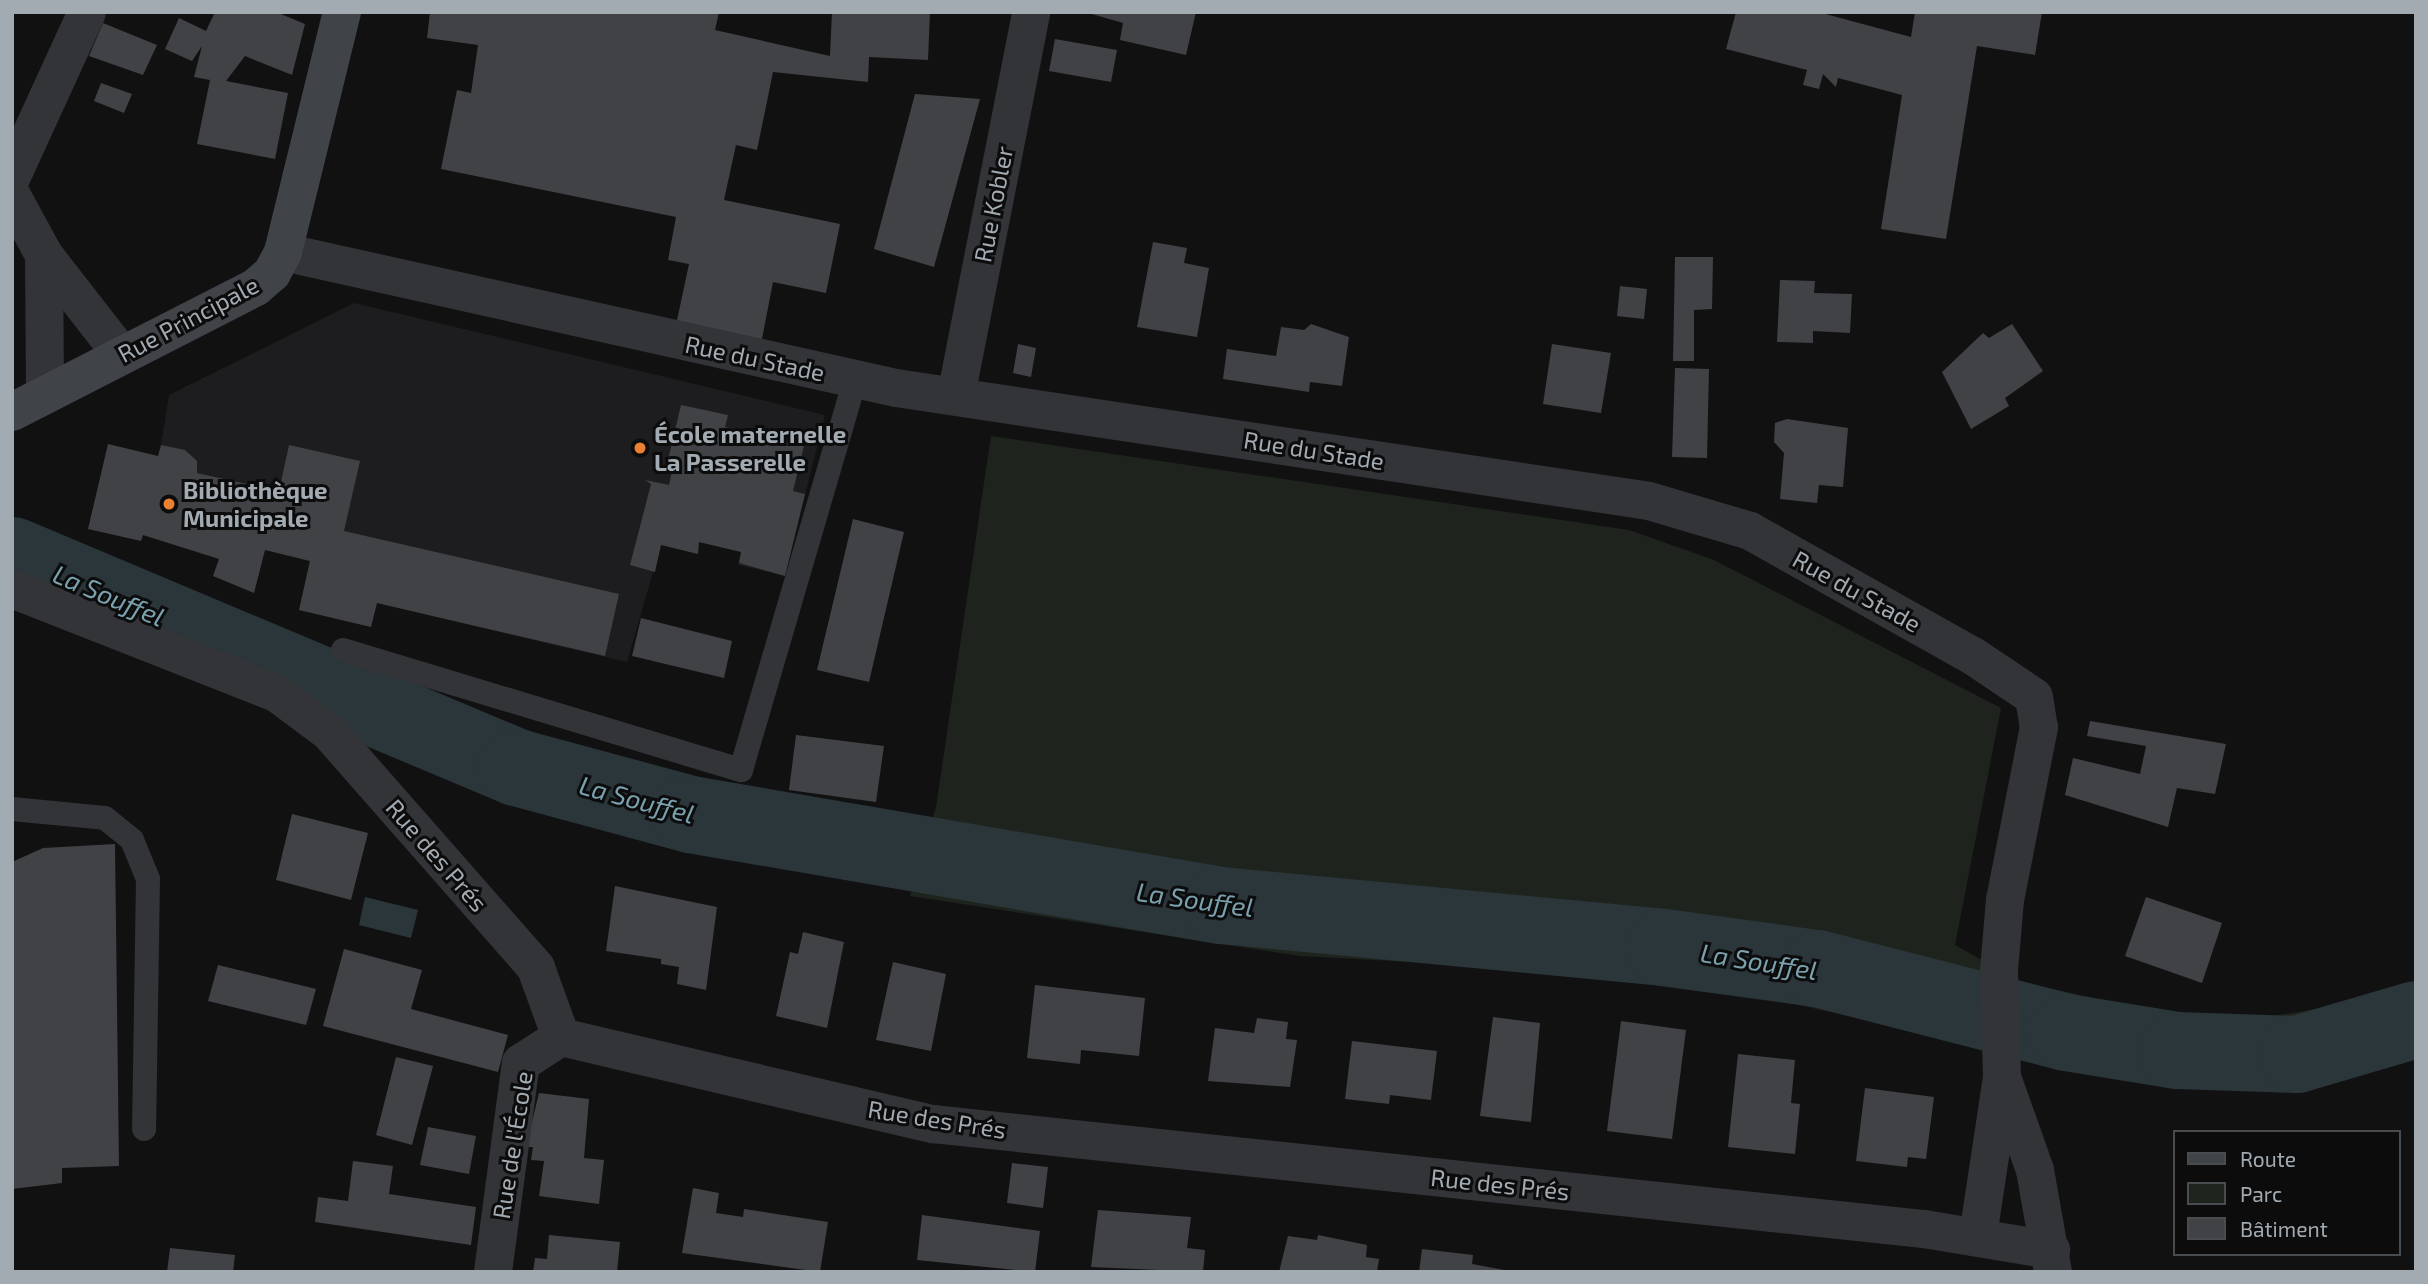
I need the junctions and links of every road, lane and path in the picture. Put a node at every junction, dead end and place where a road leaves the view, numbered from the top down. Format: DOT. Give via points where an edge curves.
graph roads {
  1 [pos="87,12"];
  2 [pos="342,12"];
  3 [pos="1031,12"];
  4 [pos="12,176"];
  5 [pos="12,197"];
  6 [pos="283,252"];
  7 [pos="44,255"];
  8 [pos="121,354"];
  9 [pos="855,380"];
  10 [pos="45,394"];
  11 [pos="956,396"];
  12 [pos="12,412"];
  13 [pos="12,589"];
  14 [pos="343,650"];
  15 [pos="12,809"];
  16 [pos="561,1037"];
  17 [pos="2002,1077"];
  18 [pos="144,1129"];
  19 [pos="1978,1236"];
  20 [pos="2052,1261"];
  21 [pos="493,1272"];
  1 -- 4 [label="street"];
  2 -- 6 [label="street, Rue Principale"];
  3 -- 11 [label="street, Rue Kobler"];
  5 -- 7 [label="street"];
  6 -- 8 [label="street, Rue Principale" via="256,287"];
  6 -- 9 [label="street, Rue du Stade"];
  7 -- 8 [label="street"];
  7 -- 10 [label="street"];
  8 -- 10 [label="street, Rue Principale"];
  9 -- 11 [label="street, Rue du Stade"];
  9 -- 14 [label="lane" via="741,770"];
  10 -- 12 [label="street, Rue Principale"];
  11 -- 17 [label="street, Rue du Stade" via="1648,501 1750,531 1973,656 2034,697 2039,727 2005,900 1999,970"];
  13 -- 16 [label="street, Rue des Prés" via="278,694 329,732 536,968"];
  15 -- 18 [label="lane" via="105,818 132,840 148,879"];
  16 -- 19 [label="street, Rue des Prés" via="933,1124"];
  16 -- 21 [label="street, Rue de l'École" via="521,1063"];
  17 -- 19 [label="street"];
  17 -- 20 [label="street" via="2024,1128"];
  19 -- 20 [label="street, Rue des Prés"];
}
